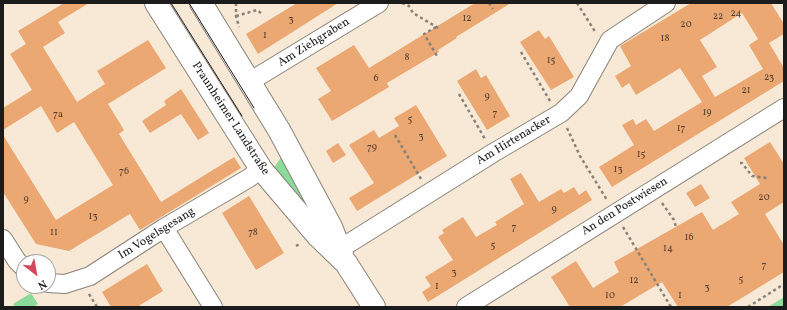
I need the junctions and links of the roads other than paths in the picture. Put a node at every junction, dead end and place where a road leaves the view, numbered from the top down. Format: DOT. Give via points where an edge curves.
graph roads {
  1 [pos="156,3"];
  2 [pos="201,3"];
  3 [pos="379,3"];
  4 [pos="666,3"];
  5 [pos="249,82"];
  6 [pos="784,108"];
  7 [pos="278,130"];
  8 [pos="260,169"];
  9 [pos="164,228"];
  10 [pos="3,239"];
  11 [pos="340,255"];
  12 [pos="16,260"];
  13 [pos="56,283"];
  14 [pos="213,307"];
  15 [pos="374,307"];
  16 [pos="466,307"];
  1 -- 8 [label="main road, Praunheimer Landstraße"];
  2 -- 5 [label="main road, Praunheimer Landstraße"];
  3 -- 5 [label="street, Am Ziehgraben"];
  4 -- 11 [label="street, Am Hirtenacker" via="615,36 605,47 577,100 558,115 429,193"];
  5 -- 7 [label="main road, Praunheimer Landstraße"];
  6 -- 16 [label="street, An den Postwiesen"];
  7 -- 8 [label="main road" via="279,143 270,159"];
  7 -- 11 [label="main road, Praunheimer Landstraße" via="331,227"];
  8 -- 9 [label="street, Im Vogelsgesang"];
  8 -- 11 [label="main road, Praunheimer Landstraße" via="317,235"];
  9 -- 13 [label="street, Im Vogelsgesang" via="90,276 65,284"];
  9 -- 14 [label="street"];
  10 -- 12 [label="street"];
  11 -- 15 [label="main road, Praunheimer Landstraße"];
}
